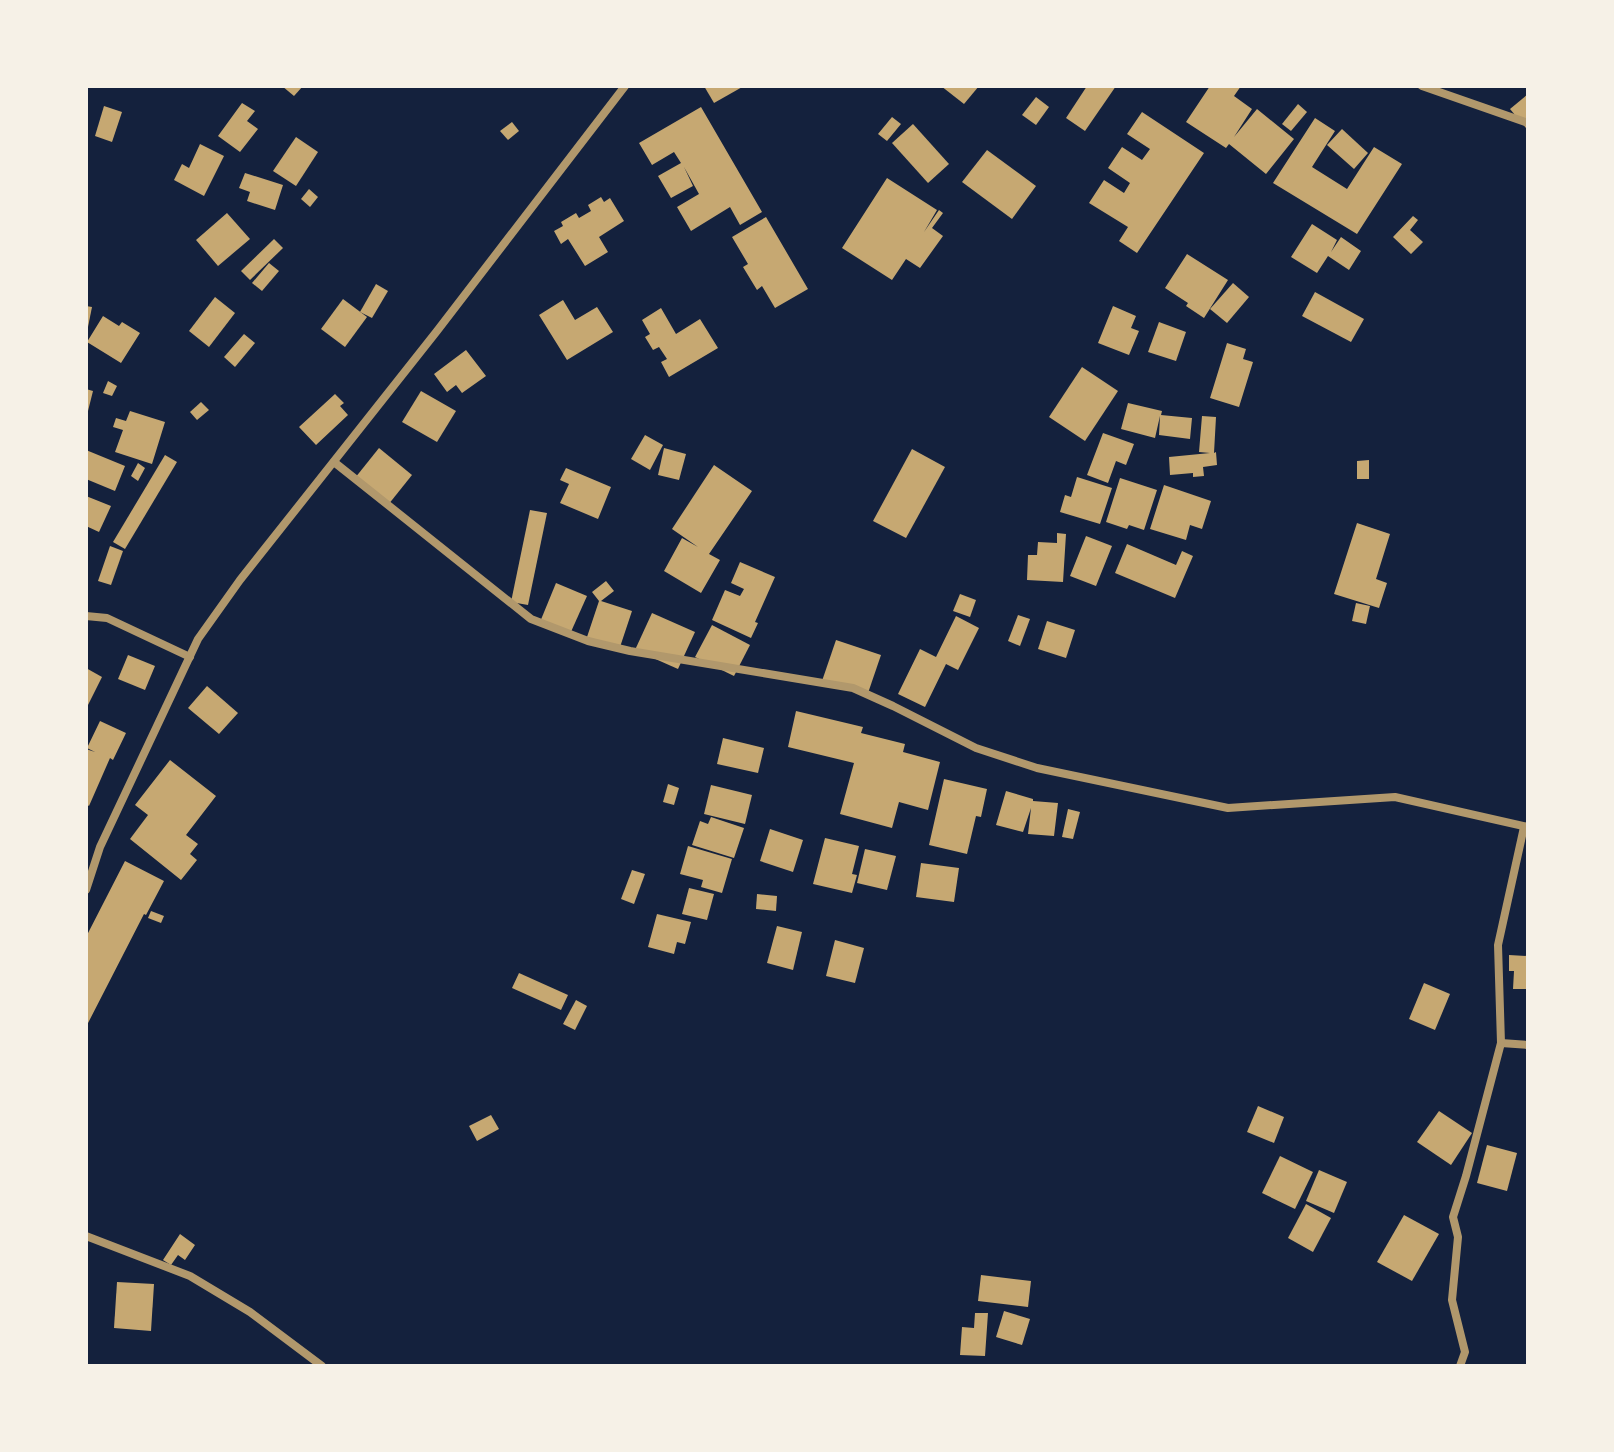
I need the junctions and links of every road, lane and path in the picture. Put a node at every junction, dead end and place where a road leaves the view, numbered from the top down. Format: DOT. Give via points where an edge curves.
graph roads {
  1 [pos="625,86"];
  2 [pos="1422,86"];
  3 [pos="1528,123"];
  4 [pos="334,462"];
  5 [pos="86,616"];
  6 [pos="190,657"];
  7 [pos="1526,827"];
  8 [pos="86,890"];
  9 [pos="1501,1043"];
  10 [pos="1528,1045"];
  11 [pos="86,1236"];
  12 [pos="322,1366"];
  13 [pos="1460,1366"];
  1 -- 4 [label="street"];
  2 -- 3 [label="street"];
  4 -- 6 [label="street" via="240,580"];
  4 -- 7 [label="street" via="531,619 588,641 853,688 976,748 1037,768 1228,808 1395,797"];
  5 -- 6 [label="street" via="107,618"];
  6 -- 8 [label="street" via="100,847"];
  7 -- 9 [label="street" via="1498,945"];
  9 -- 10 [label="street"];
  9 -- 13 [label="street" via="1453,1217 1458,1237 1452,1300 1465,1352"];
  11 -- 12 [label="street" via="190,1276 250,1312"];
}
